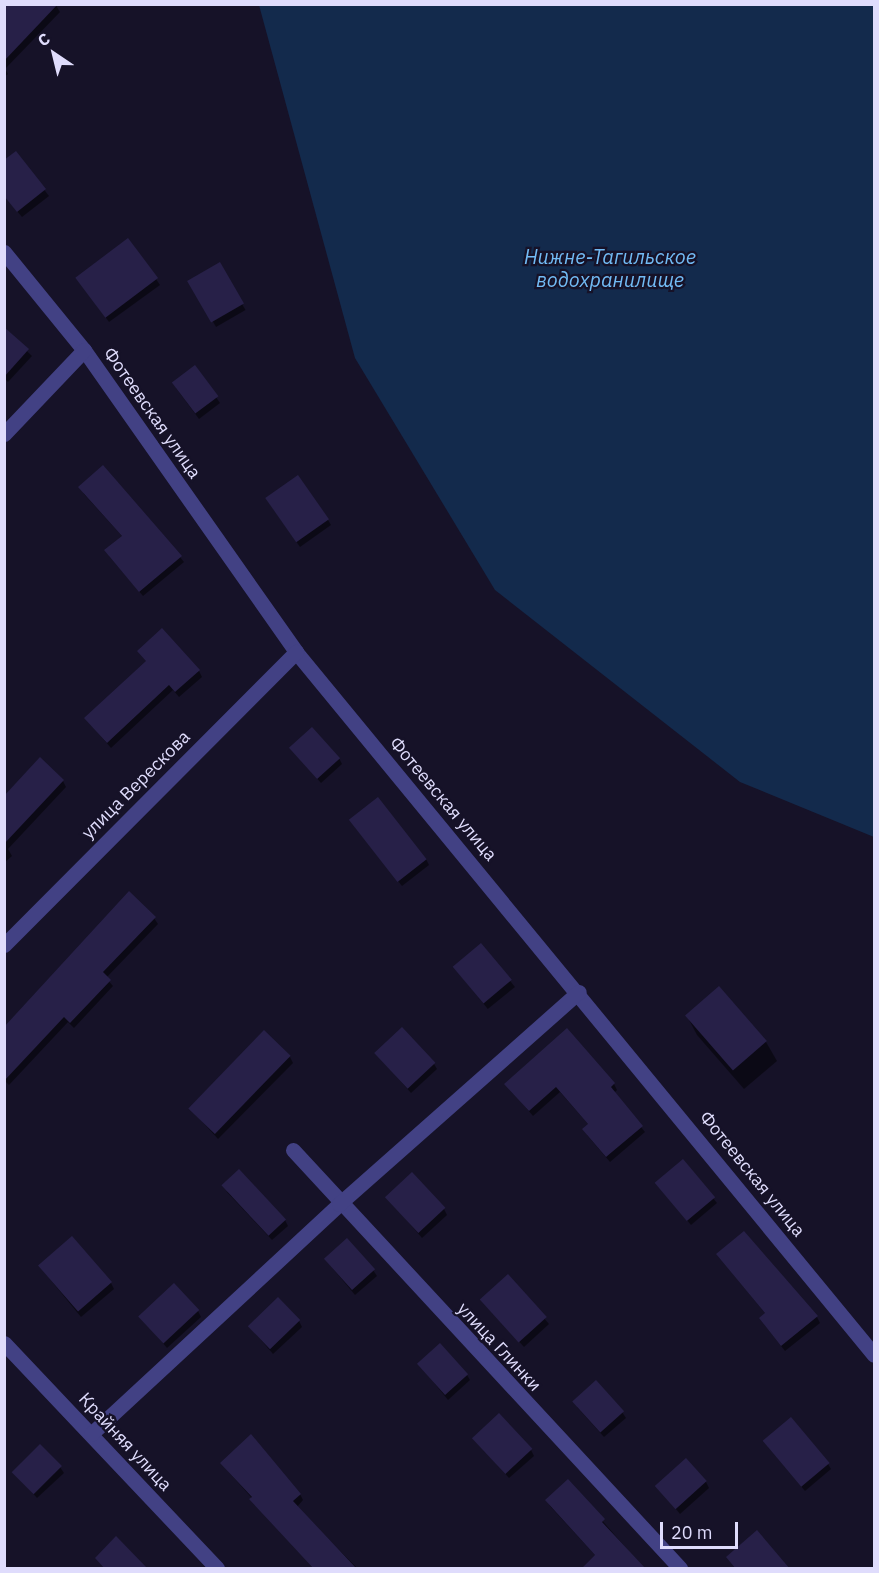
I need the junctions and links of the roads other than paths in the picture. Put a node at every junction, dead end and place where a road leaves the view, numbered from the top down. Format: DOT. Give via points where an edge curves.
graph roads {
  1 [pos="4,252"];
  2 [pos="84,350"];
  3 [pos="4,434"];
  4 [pos="296,652"];
  5 [pos="4,945"];
  6 [pos="579,992"];
  7 [pos="293,1150"];
  8 [pos="339,1204"];
  9 [pos="4,1342"];
  10 [pos="874,1355"];
  11 [pos="91,1434"];
  12 [pos="217,1569"];
  13 [pos="680,1569"];
  1 -- 2 [label="street, Фотеевская улица"];
  2 -- 3 [label="street"];
  2 -- 4 [label="street, Фотеевская улица"];
  4 -- 5 [label="street, улица Верескова"];
  4 -- 6 [label="street, Фотеевская улица"];
  6 -- 8 [label="street"];
  6 -- 10 [label="street, Фотеевская улица"];
  7 -- 8 [label="street, улица Глинки"];
  8 -- 11 [label="street"];
  8 -- 13 [label="street, улица Глинки"];
  9 -- 11 [label="street, Крайняя улица"];
  11 -- 12 [label="street, Крайняя улица"];
}
